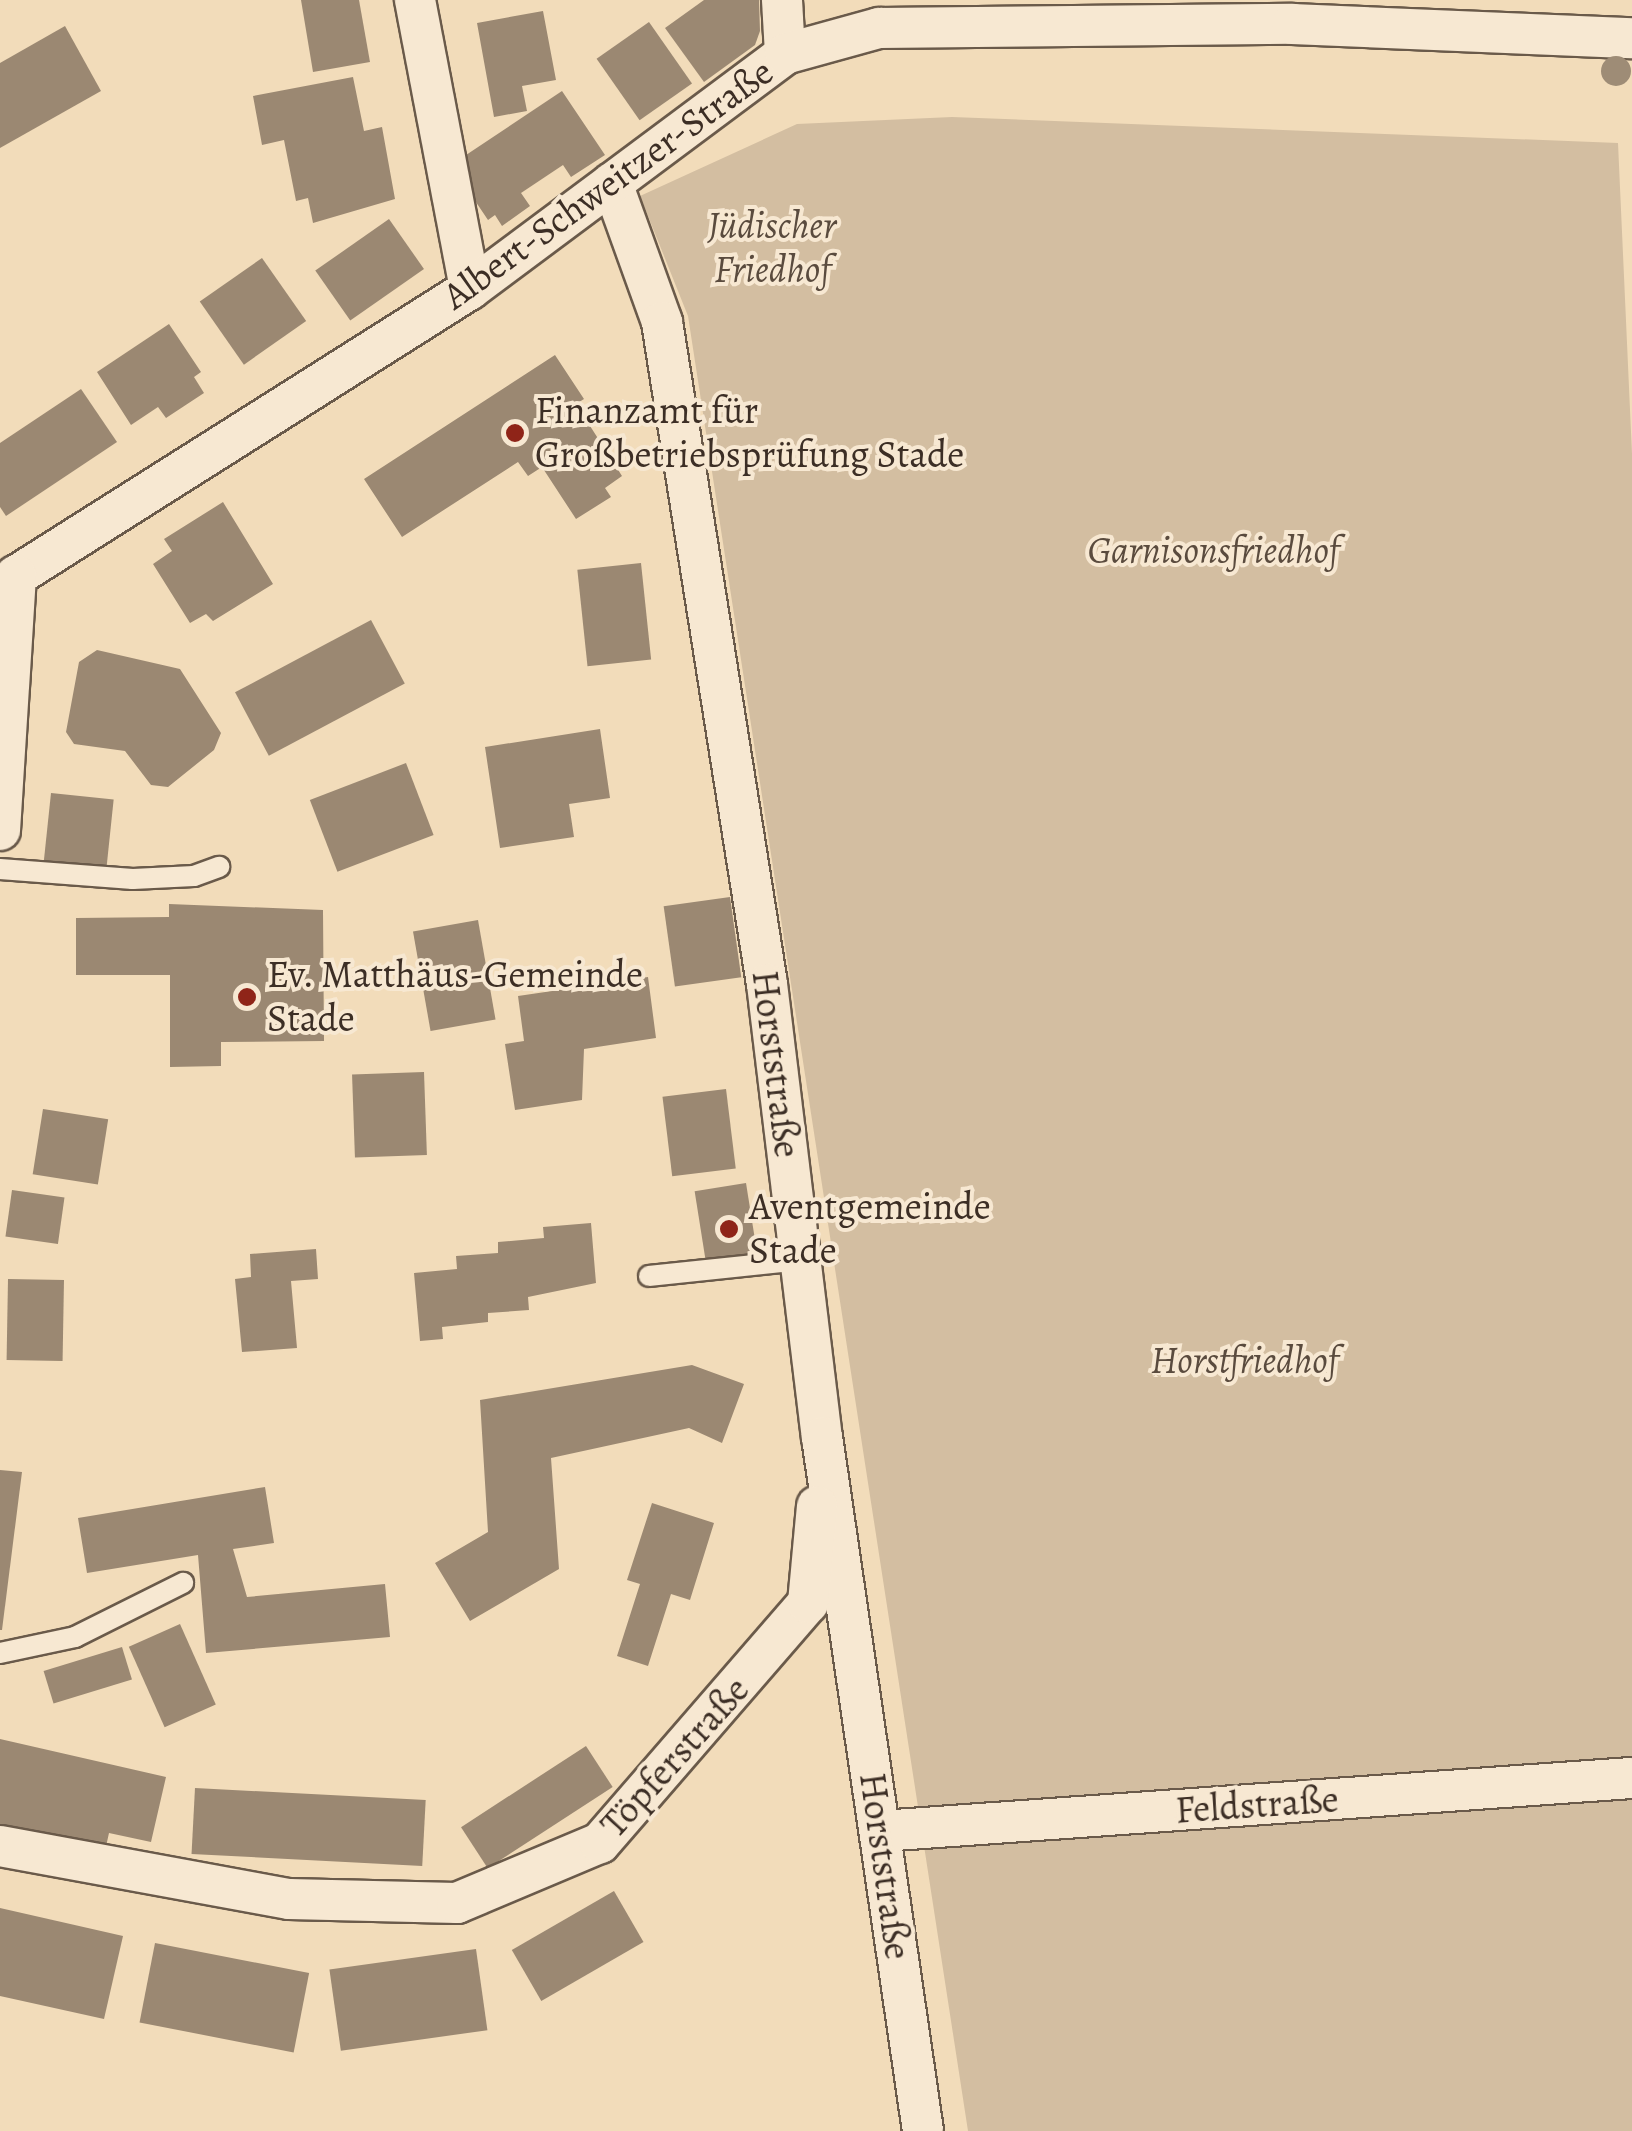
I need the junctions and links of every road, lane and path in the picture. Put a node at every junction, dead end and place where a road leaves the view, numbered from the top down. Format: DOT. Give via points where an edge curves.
graph roads {
  1 [pos="415,0"];
  2 [pos="782,0"];
  3 [pos="1632,38"];
  4 [pos="785,54"];
  5 [pos="612,183"];
  6 [pos="470,289"];
  7 [pos="8,569"];
  8 [pos="0,830"];
  9 [pos="219,867"];
  10 [pos="0,869"];
  11 [pos="802,1260"];
  12 [pos="649,1276"];
  13 [pos="822,1437"];
  14 [pos="183,1583"];
  15 [pos="0,1653"];
  16 [pos="1632,1778"];
  17 [pos="881,1832"];
  18 [pos="0,1846"];
  19 [pos="923,2131"];
  1 -- 6 [label="street"];
  2 -- 4 [label="street"];
  3 -- 4 [label="street, Albert-Schweitzer-Straße" via="1292,24 879,28"];
  4 -- 5 [label="street, Albert-Schweitzer-Straße"];
  5 -- 6 [label="street, Albert-Schweitzer-Straße"];
  5 -- 11 [label="street, Horststraße" via="662,322 767,984"];
  6 -- 7 [label="street, Albert-Schweitzer-Straße"];
  7 -- 8 [label="street"];
  9 -- 10 [label="lane" via="194,876 133,878"];
  11 -- 12 [label="lane"];
  11 -- 13 [label="street, Horststraße"];
  13 -- 17 [label="street, Horststraße"];
  13 -- 18 [label="street, Töpferstraße" via="808,1603 600,1843 457,1902 289,1899"];
  14 -- 15 [label="lane" via="75,1637"];
  16 -- 17 [label="street, Feldstraße"];
  17 -- 19 [label="street, Horststraße"];
}
